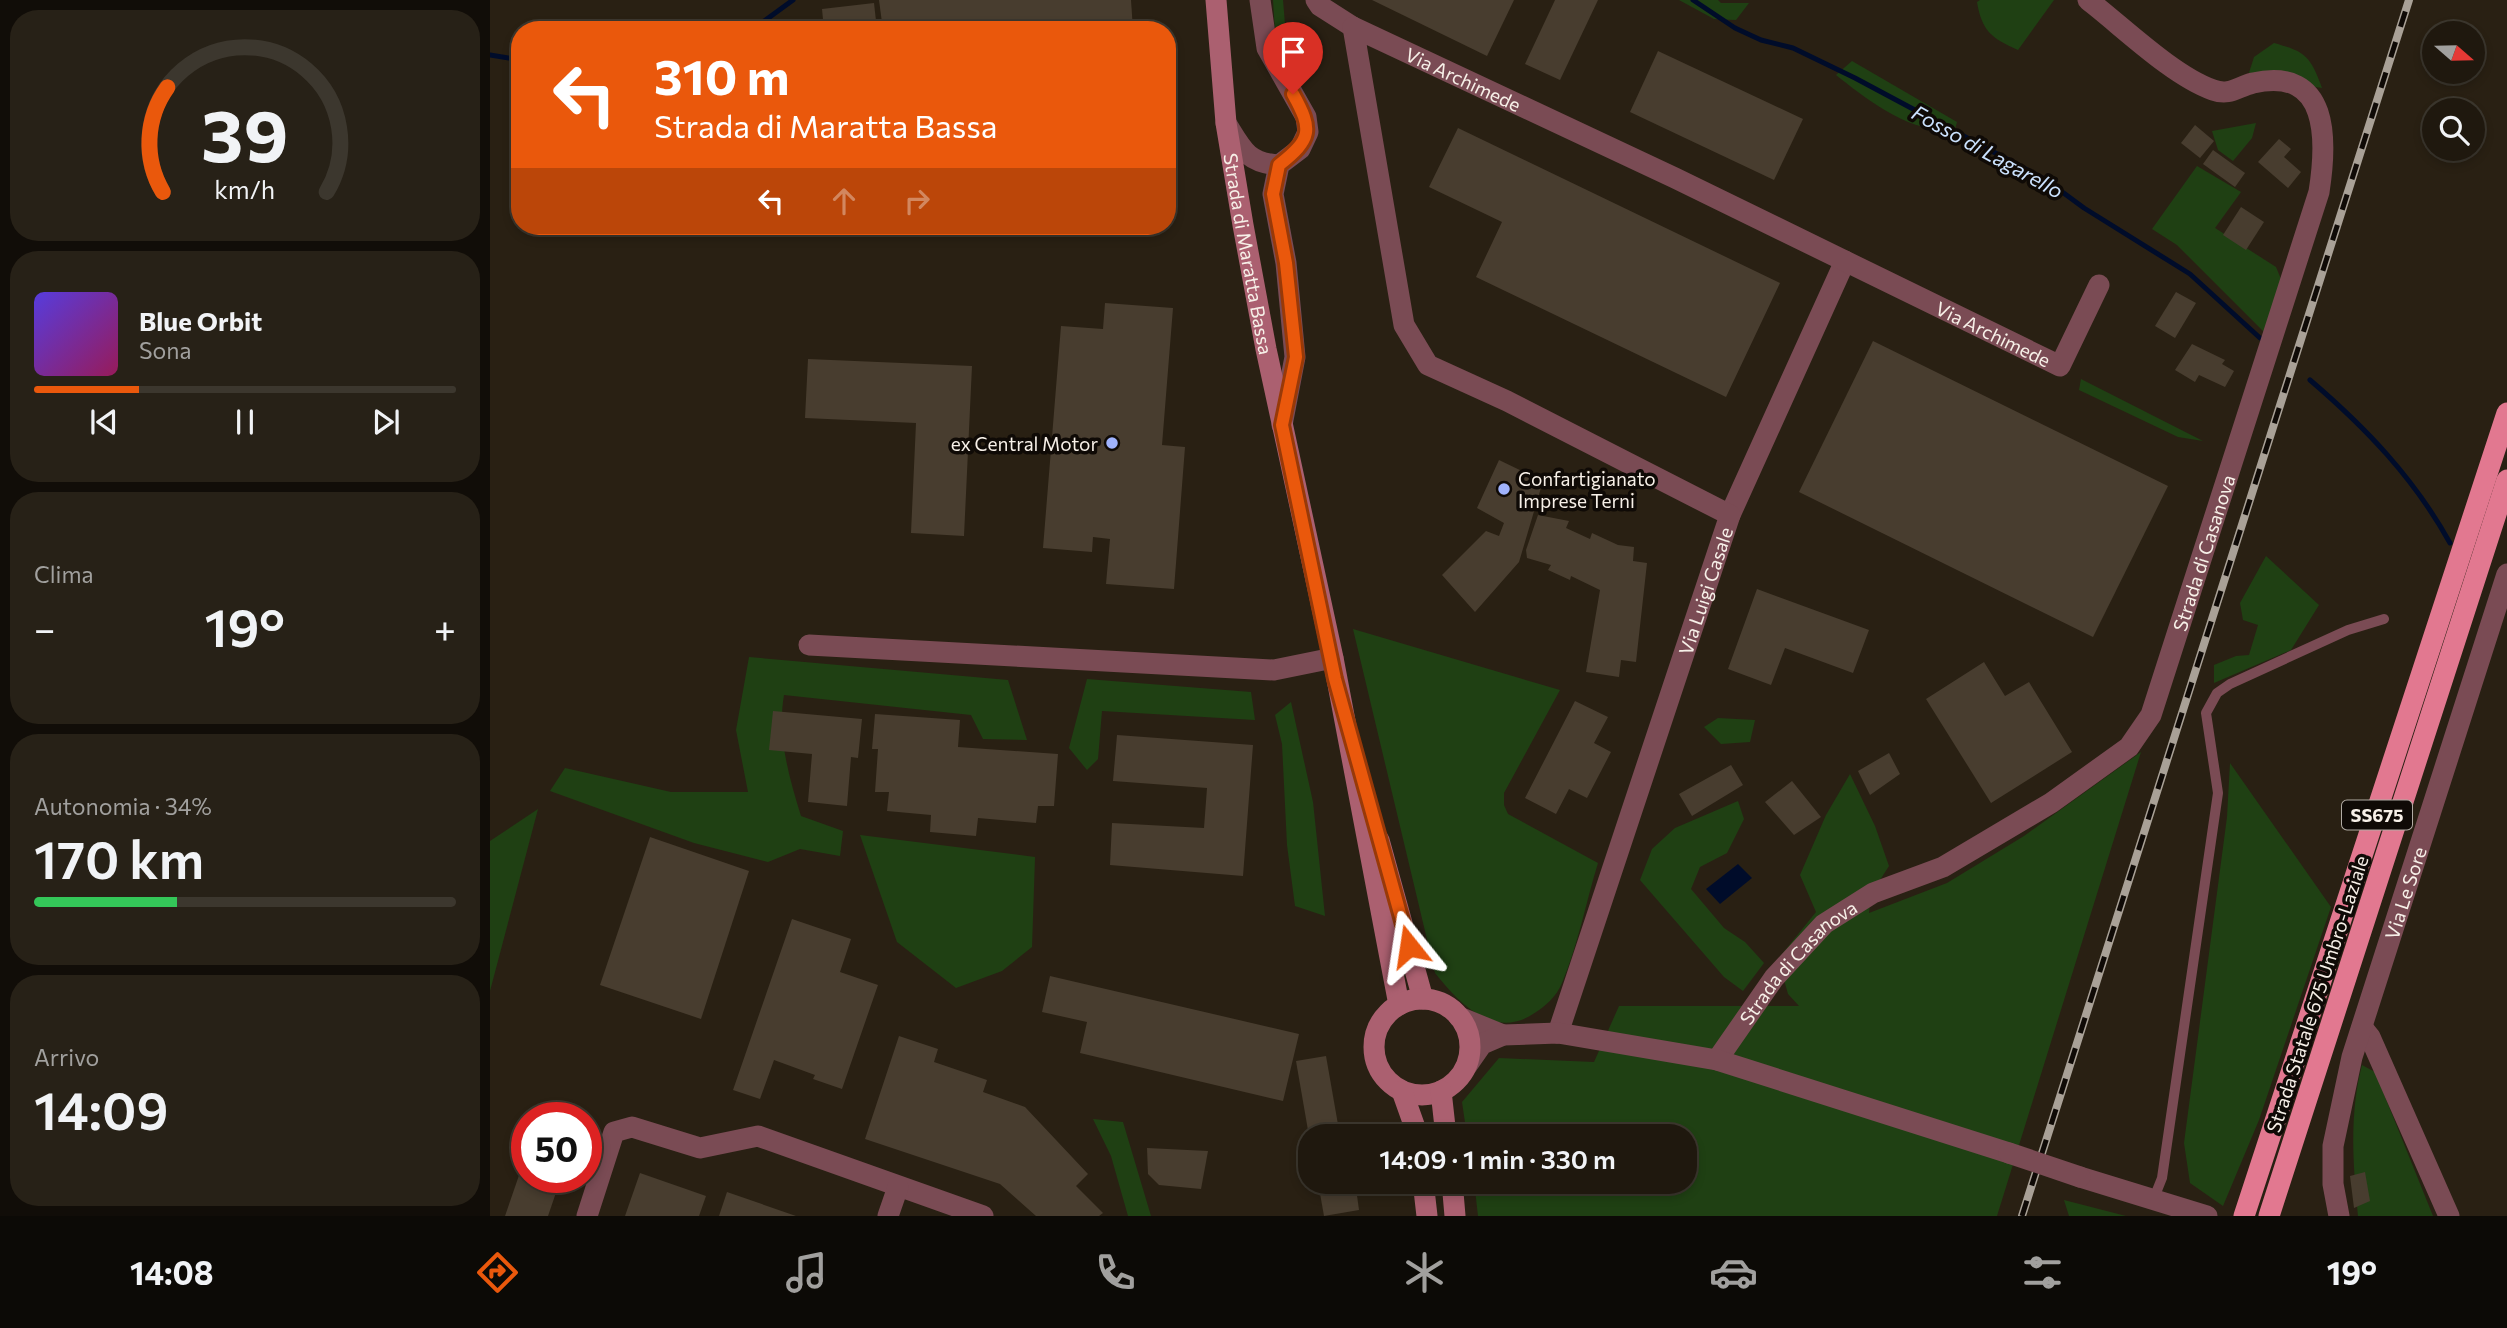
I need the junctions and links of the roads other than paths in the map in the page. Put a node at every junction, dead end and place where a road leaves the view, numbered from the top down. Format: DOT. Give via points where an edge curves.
graph roads {
  1 [pos="1216,0"];
  2 [pos="1260,0"];
  3 [pos="1316,0"];
  4 [pos="2088,0"];
  5 [pos="1353,27"];
  6 [pos="1226,123"];
  7 [pos="1279,165"];
  8 [pos="1845,261"];
  9 [pos="2099,285"];
  10 [pos="2507,413"];
  11 [pos="1282,425"];
  12 [pos="2507,480"];
  13 [pos="1730,515"];
  14 [pos="2507,574"];
  15 [pos="2385,619"];
  16 [pos="809,645"];
  17 [pos="1334,668"];
  18 [pos="1423,999"];
  19 [pos="1399,1005"];
  20 [pos="1459,1017"];
  21 [pos="2362,1027"];
  22 [pos="1558,1033"];
  23 [pos="1503,1035"];
  24 [pos="1717,1060"];
  25 [pos="1466,1067"];
  26 [pos="1402,1091"];
  27 [pos="1441,1091"];
  28 [pos="1414,1124"];
  29 [pos="1445,1124"];
  30 [pos="898,1187"];
  31 [pos="1424,1194"];
  32 [pos="1453,1194"];
  33 [pos="2154,1198"];
  34 [pos="2201,1214"];
  35 [pos="587,1216"];
  36 [pos="888,1216"];
  37 [pos="984,1216"];
  38 [pos="1427,1216"];
  39 [pos="1455,1216"];
  40 [pos="2244,1216"];
  41 [pos="2269,1216"];
  42 [pos="2339,1216"];
  43 [pos="2449,1216"];
  1 -- 6 [label="main road, Strada di Maratta Bassa"];
  2 -- 7 [label="street" via="1267,48 1306,117 1308,132 1300,149"];
  3 -- 5 [label="street, Via Archimede"];
  4 -- 24 [label="street, Strada di Casanova" via="2186,77 2228,94 2254,83 2297,86 2309,96 2323,121 2319,192 2151,715 2129,747 2051,803 1943,867 1873,893 1824,924 1774,978"];
  5 -- 8 [label="street, Via Archimede"];
  5 -- 13 [label="street, Via Luigi Casale" via="1404,324 1427,365"];
  6 -- 7 [label="street, Strada di Maratta Bassa" via="1243,150 1259,163"];
  6 -- 11 [label="main road, Strada di Maratta Bassa"];
  7 -- 11 [label="street, Strada di Maratta Bassa" via="1273,194 1296,357"];
  8 -- 9 [label="street, Via Archimede" via="2060,366"];
  8 -- 13 [label="street"];
  10 -- 40 [label="highway, Strada Statale 675 Umbro-Laziale / SS675"];
  11 -- 17 [label="main road, Strada di Maratta Bassa"];
  12 -- 41 [label="highway, Strada Statale 675 Umbro-Laziale / SS675"];
  13 -- 22 [label="street, Via Luigi Casale"];
  14 -- 21 [label="street, Via Le Sore"];
  15 -- 33 [label="lane" via="2348,630 2230,684 2217,693 2206,713 2218,793 2162,1178"];
  16 -- 17 [label="street" via="1274,670"];
  17 -- 18 [label="main road, Strada di Maratta Bassa"];
  17 -- 19 [label="main road, Strada di Maratta Bassa"];
  18 -- 19 [label="main road"];
  18 -- 20 [label="main road" via="1449,1008"];
  19 -- 26 [label="main road" via="1387,1015 1374,1042 1380,1071"];
  20 -- 23 [label="street"];
  20 -- 25 [label="main road" via="1469,1041"];
  21 -- 42 [label="street, Via Le Sore" via="2333,1146"];
  21 -- 43 [label="street"];
  22 -- 23 [label="street"];
  22 -- 24 [label="street"];
  23 -- 25 [label="street" via="1482,1044"];
  24 -- 33 [label="street, bridge"];
  25 -- 27 [label="main road"];
  26 -- 27 [label="main road" via="1415,1095"];
  26 -- 28 [label="main road"];
  27 -- 29 [label="main road"];
  30 -- 35 [label="street" via="758,1136 700,1148 632,1127 614,1132"];
  30 -- 36 [label="street"];
  30 -- 37 [label="street"];
  31 -- 38 [label="main road"];
  32 -- 39 [label="main road"];
  33 -- 34 [label="street"];
}
